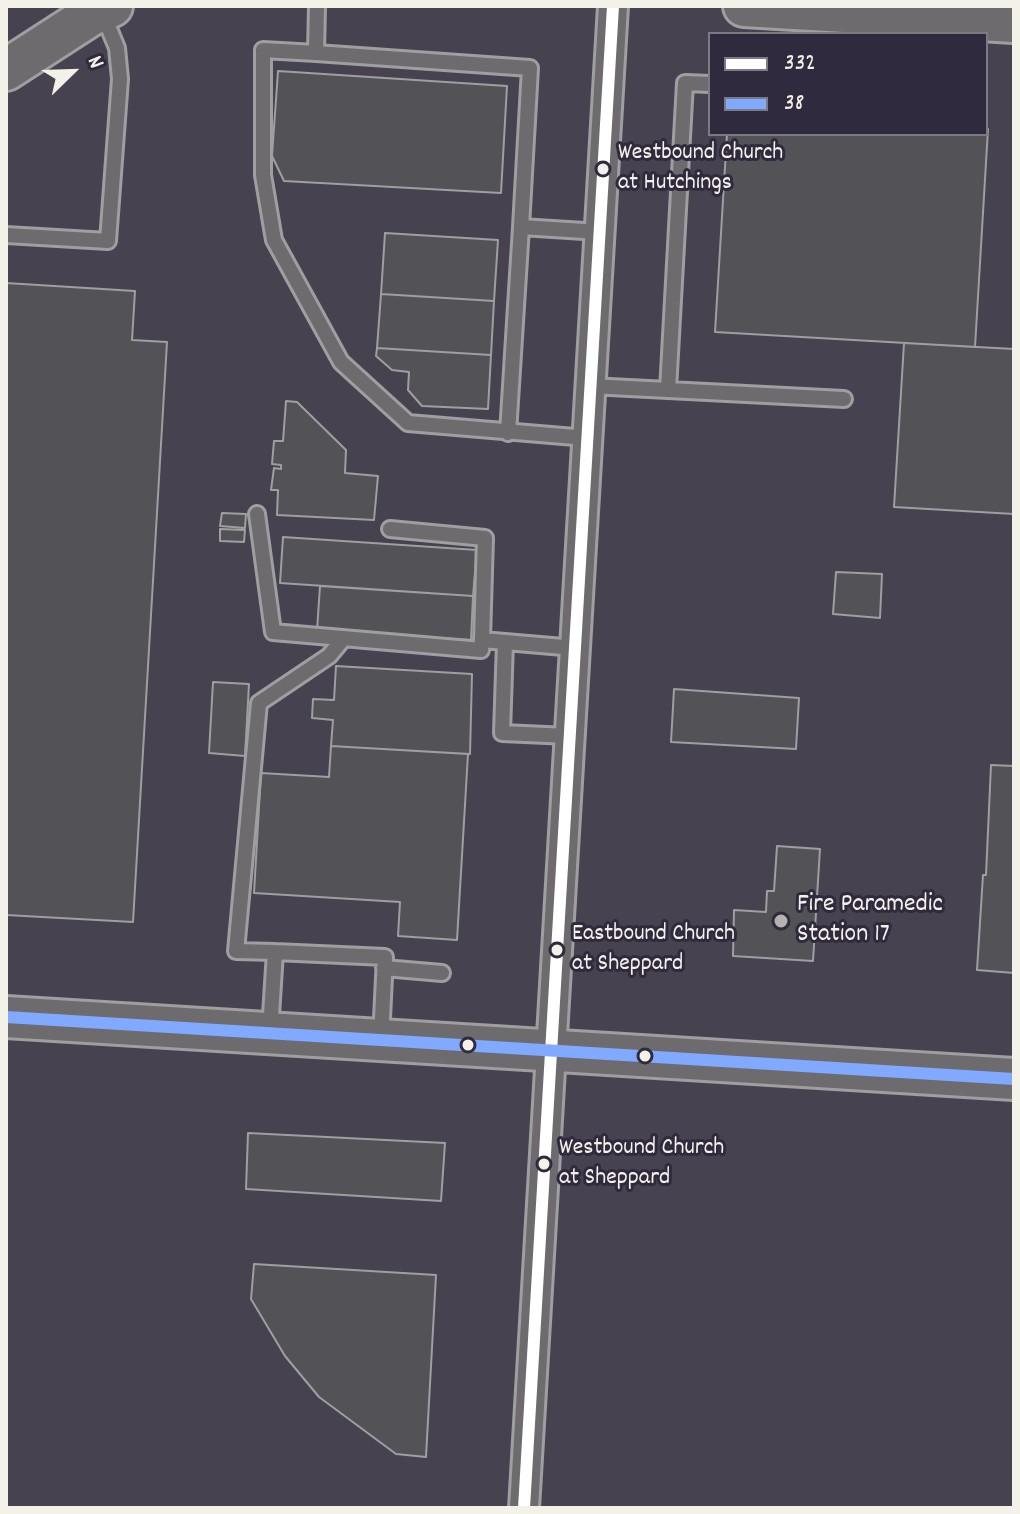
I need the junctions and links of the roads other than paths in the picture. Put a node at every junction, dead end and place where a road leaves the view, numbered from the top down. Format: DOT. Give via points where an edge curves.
graph roads {
  1 [pos="317,6"];
  2 [pos="613,6"];
  3 [pos="744,6"];
  4 [pos="107,8"];
  5 [pos="998,16"];
  6 [pos="316,53"];
  7 [pos="6,70"];
  8 [pos="708,84"];
  9 [pos="521,227"];
  10 [pos="600,232"];
  11 [pos="6,235"];
  12 [pos="590,386"];
  13 [pos="668,390"];
  14 [pos="844,399"];
  15 [pos="508,433"];
  16 [pos="587,438"];
  17 [pos="257,514"];
  18 [pos="390,529"];
  19 [pos="344,638"];
  20 [pos="482,640"];
  21 [pos="505,642"];
  22 [pos="575,648"];
  23 [pos="569,736"];
  24 [pos="275,952"];
  25 [pos="384,968"];
  26 [pos="442,973"];
  27 [pos="6,1017"];
  28 [pos="270,1033"];
  29 [pos="380,1039"];
  30 [pos="552,1050"];
  31 [pos="1014,1079"];
  32 [pos="524,1508"];
  1 -- 6 [label="lane"];
  2 -- 10 [label="street"];
  3 -- 5 [label="street" via="847,18"];
  4 -- 7 [label="street"];
  4 -- 11 [label="lane" via="120,79 108,241"];
  6 -- 9 [label="lane" via="530,68"];
  6 -- 15 [label="lane" via="263,50 263,175 274,240 341,362 408,423"];
  8 -- 13 [label="lane" via="685,83"];
  9 -- 10 [label="lane"];
  9 -- 15 [label="lane"];
  10 -- 12 [label="street"];
  12 -- 13 [label="lane"];
  12 -- 16 [label="street"];
  13 -- 14 [label="lane"];
  15 -- 16 [label="lane"];
  16 -- 22 [label="street"];
  17 -- 19 [label="lane" via="273,632"];
  18 -- 20 [label="lane" via="485,538"];
  19 -- 20 [label="lane" via="481,650"];
  19 -- 24 [label="lane" via="329,656 259,703 236,951"];
  20 -- 21 [label="lane"];
  21 -- 22 [label="lane"];
  21 -- 23 [label="lane" via="502,733"];
  22 -- 23 [label="street"];
  23 -- 30 [label="street"];
  24 -- 25 [label="lane" via="385,957"];
  24 -- 28 [label="lane"];
  25 -- 26 [label="lane"];
  25 -- 29 [label="lane"];
  27 -- 28 [label="street"];
  28 -- 29 [label="street"];
  29 -- 30 [label="street"];
  30 -- 31 [label="street"];
  30 -- 32 [label="street"];
}
